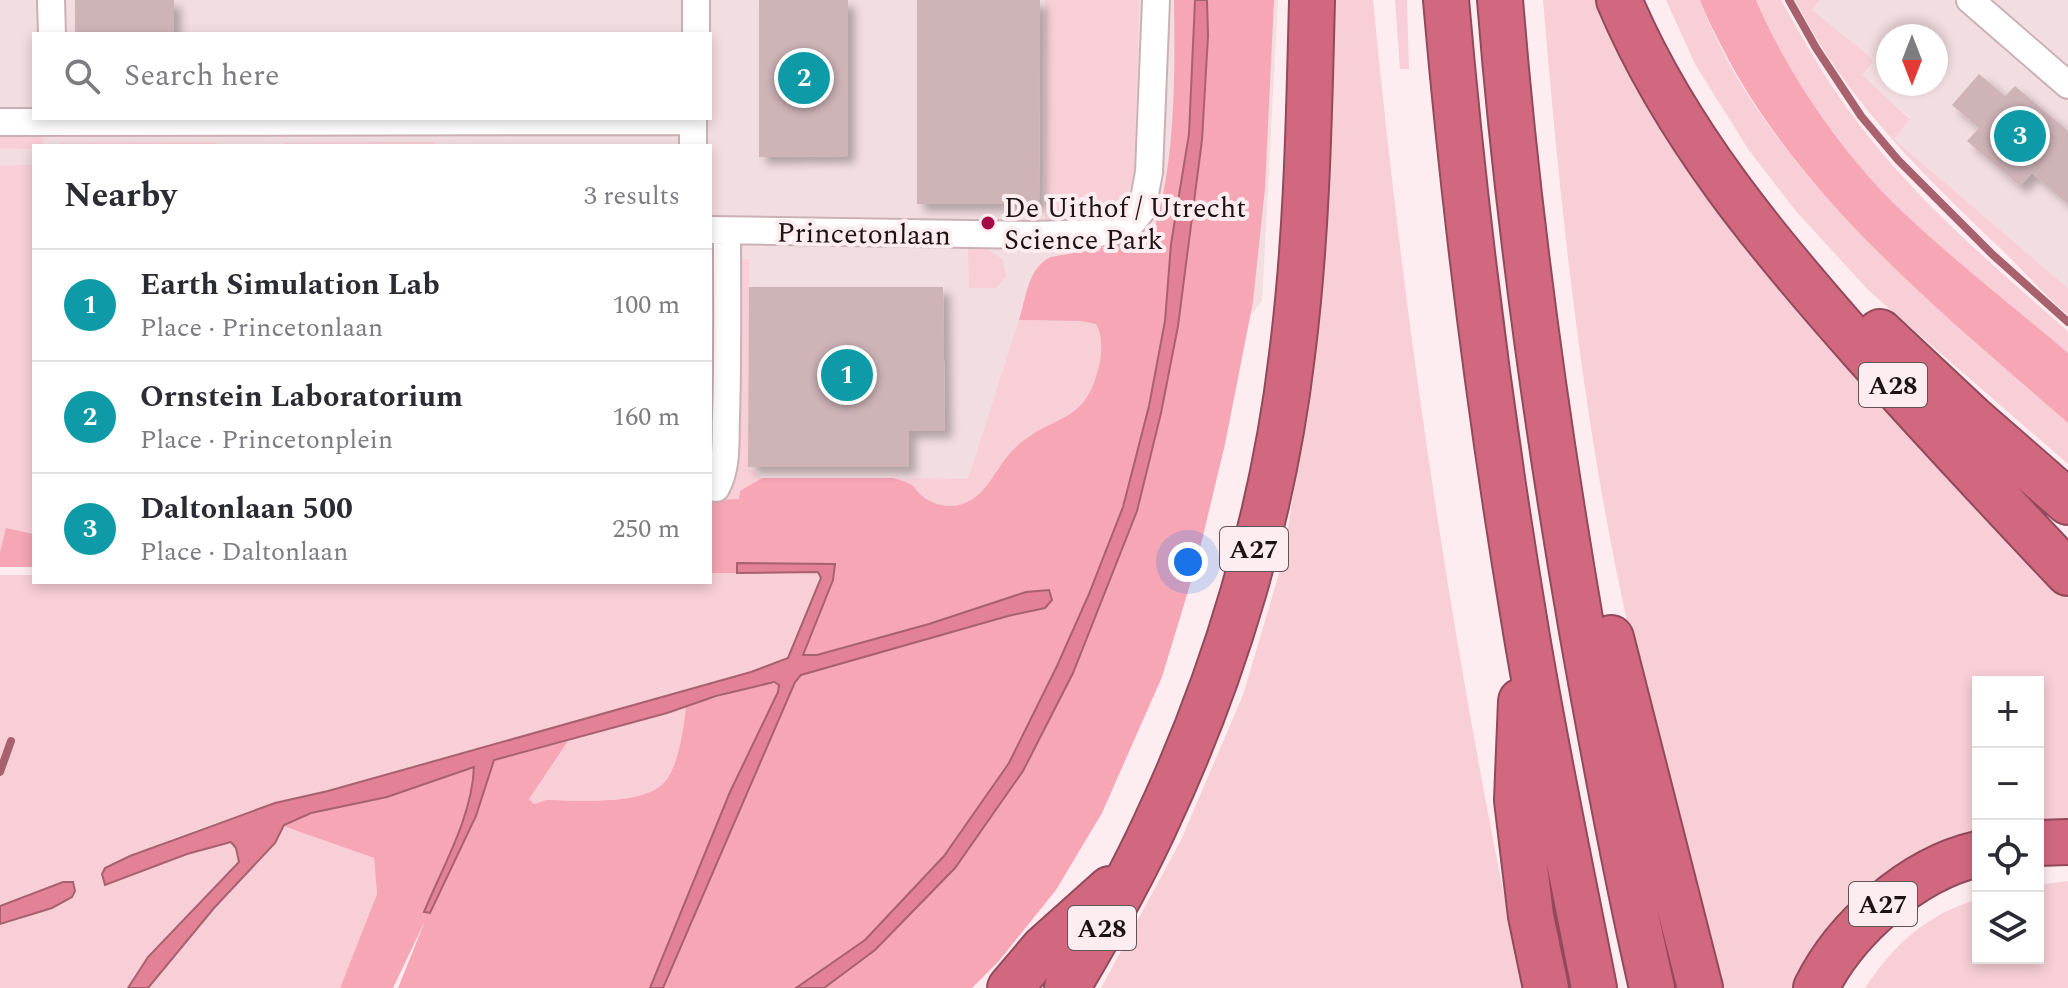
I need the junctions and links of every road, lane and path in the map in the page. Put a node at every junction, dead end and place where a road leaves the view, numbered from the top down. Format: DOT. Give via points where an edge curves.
graph roads {
  1 [pos="51,0"];
  2 [pos="696,0"];
  3 [pos="1156,0"];
  4 [pos="1312,0"];
  5 [pos="1446,0"];
  6 [pos="1500,0"];
  7 [pos="1619,0"];
  8 [pos="1970,0"];
  9 [pos="52,32"];
  10 [pos="696,32"];
  11 [pos="2068,85"];
  12 [pos="52,120"];
  13 [pos="0,122"];
  14 [pos="693,128"];
  15 [pos="1727,188"];
  16 [pos="718,231"];
  17 [pos="1554,467"];
  18 [pos="716,488"];
  19 [pos="2068,502"];
  20 [pos="2068,573"];
  21 [pos="1524,620"];
  22 [pos="2068,842"];
  23 [pos="2044,843"];
  24 [pos="1972,856"];
  25 [pos="1135,867"];
  26 [pos="1010,988"];
  27 [pos="1067,988"];
  28 [pos="1546,988"];
  29 [pos="1594,988"];
  30 [pos="1652,988"];
  31 [pos="1700,988"];
  32 [pos="1816,988"];
  1 -- 9 [label="street"];
  2 -- 10 [label="street"];
  3 -- 16 [label="street, Princetonlaan" via="1149,172 1142,210 1127,229"];
  4 -- 25 [label="highway, A27" via="1301,273 1278,446 1221,662"];
  5 -- 21 [label="highway" via="1477,301"];
  6 -- 17 [label="highway" via="1531,304"];
  7 -- 15 [label="highway, A28" via="1671,103"];
  8 -- 11 [label="street"];
  12 -- 13 [label="street"];
  12 -- 14 [label="street"];
  15 -- 19 [label="highway, A28"];
  15 -- 20 [label="highway, A28" via="1818,300"];
  16 -- 18 [label="street, Princetonlaan" via="727,378 723,476"];
  17 -- 30 [label="highway" via="1607,773"];
  17 -- 31 [label="highway" via="1592,559"];
  21 -- 28 [label="highway" via="1517,800"];
  21 -- 29 [label="highway"];
  22 -- 23 [label="highway"];
  24 -- 32 [label="highway, A27" via="1927,875 1889,899 1854,931"];
  25 -- 26 [label="highway, A27" via="1043,949"];
  25 -- 27 [label="highway, A28"];
}
